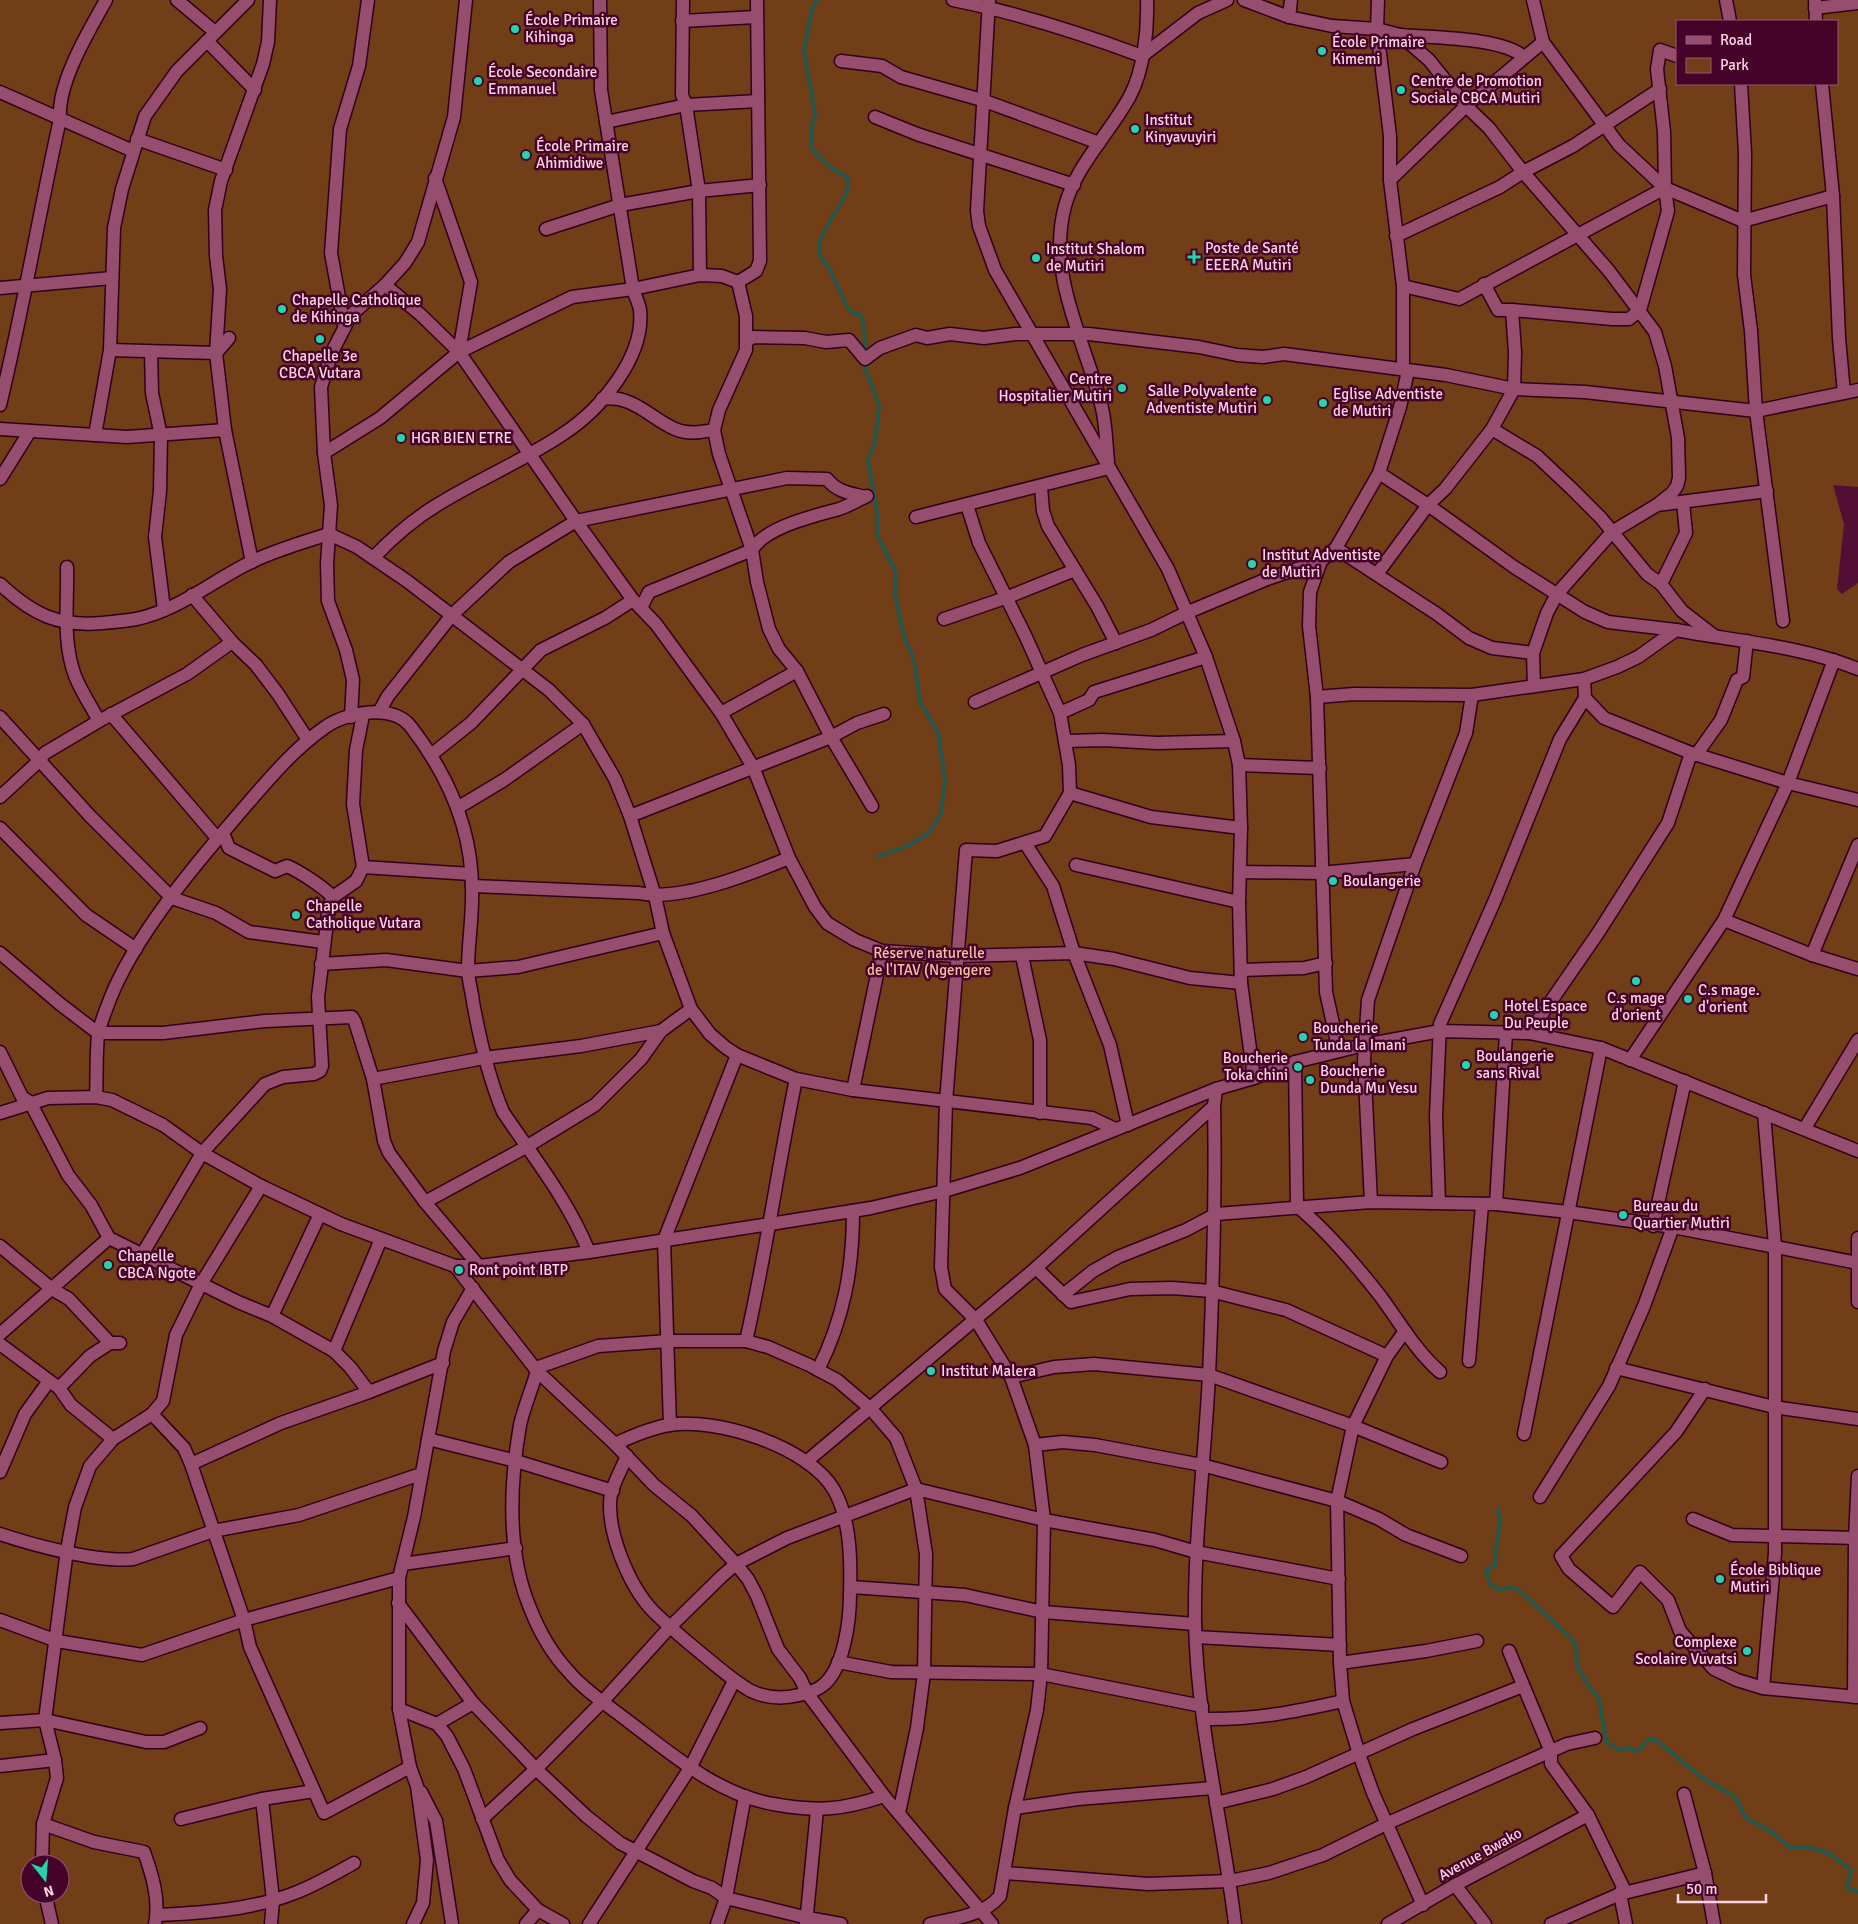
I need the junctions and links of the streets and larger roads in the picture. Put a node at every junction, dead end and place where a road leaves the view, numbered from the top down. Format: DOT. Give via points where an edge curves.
graph roads {
  1 [pos="106,0"];
  2 [pos="177,0"];
  3 [pos="248,0"];
  4 [pos="270,0"];
  5 [pos="368,0"];
  6 [pos="600,0"];
  7 [pos="682,0"];
  8 [pos="757,0"];
  9 [pos="953,0"];
  10 [pos="1148,0"];
  11 [pos="1227,0"];
  12 [pos="1244,0"];
  13 [pos="1292,0"];
  14 [pos="1378,0"];
  15 [pos="1533,0"];
  16 [pos="1726,0"];
  17 [pos="462,1"];
  18 [pos="1858,3"];
  19 [pos="989,4"];
  20 [pos="1815,4"];
  21 [pos="756,17"];
  22 [pos="1289,17"];
  23 [pos="1730,20"];
  24 [pos="1816,20"];
  25 [pos="682,21"];
  26 [pos="1377,29"];
  27 [pos="1400,35"];
  28 [pos="211,37"];
  29 [pos="1543,42"];
  30 [pos="1142,56"];
  31 [pos="1676,56"];
  32 [pos="1524,57"];
  33 [pos="841,61"];
  34 [pos="1741,85"];
  35 [pos="1822,85"];
  36 [pos="1660,89"];
  37 [pos="255,90"];
  38 [pos="0,92"];
  39 [pos="982,100"];
  40 [pos="758,101"];
  41 [pos="686,105"];
  42 [pos="1466,106"];
  43 [pos="875,116"];
  44 [pos="60,119"];
  45 [pos="606,122"];
  46 [pos="1603,124"];
  47 [pos="1099,143"];
  48 [pos="135,145"];
  49 [pos="980,153"];
  50 [pos="226,170"];
  51 [pos="1523,172"];
  52 [pos="435,178"];
  53 [pos="1390,180"];
  54 [pos="760,185"];
  55 [pos="1074,185"];
  56 [pos="1665,188"];
  57 [pos="699,191"];
  58 [pos="1833,196"];
  59 [pos="620,206"];
  60 [pos="1743,222"];
  61 [pos="546,229"];
  62 [pos="1578,234"];
  63 [pos="1396,236"];
  64 [pos="700,274"];
  65 [pos="112,278"];
  66 [pos="738,282"];
  67 [pos="1484,284"];
  68 [pos="25,285"];
  69 [pos="385,285"];
  70 [pos="1403,286"];
  71 [pos="0,288"];
  72 [pos="633,289"];
  73 [pos="1512,310"];
  74 [pos="1640,310"];
  75 [pos="344,326"];
  76 [pos="1078,334"];
  77 [pos="1033,335"];
  78 [pos="229,338"];
  79 [pos="747,341"];
  80 [pos="110,350"];
  81 [pos="459,352"];
  82 [pos="151,353"];
  83 [pos="216,353"];
  84 [pos="1406,371"];
  85 [pos="1514,389"];
  86 [pos="1858,390"];
  87 [pos="1844,393"];
  88 [pos="602,399"];
  89 [pos="1671,400"];
  90 [pos="0,405"];
  91 [pos="1756,411"];
  92 [pos="0,429"];
  93 [pos="1492,429"];
  94 [pos="225,430"];
  95 [pos="714,430"];
  96 [pos="30,431"];
  97 [pos="95,435"];
  98 [pos="161,436"];
  99 [pos="324,453"];
  100 [pos="528,454"];
  101 [pos="1109,468"];
  102 [pos="1379,473"];
  103 [pos="0,479"];
  104 [pos="1042,487"];
  105 [pos="730,490"];
  106 [pos="1767,491"];
  107 [pos="1683,502"];
  108 [pos="1428,505"];
  109 [pos="967,506"];
  110 [pos="1657,506"];
  111 [pos="916,517"];
  112 [pos="576,521"];
  113 [pos="1612,532"];
  114 [pos="329,534"];
  115 [pos="1336,548"];
  116 [pos="752,550"];
  117 [pos="373,558"];
  118 [pos="1321,561"];
  119 [pos="252,562"];
  120 [pos="67,568"];
  121 [pos="1075,570"];
  122 [pos="1377,574"];
  123 [pos="0,584"];
  124 [pos="1661,584"];
  125 [pos="1557,594"];
  126 [pos="192,595"];
  127 [pos="1008,598"];
  128 [pos="637,604"];
  129 [pos="164,609"];
  130 [pos="1186,613"];
  131 [pos="452,615"];
  132 [pos="944,619"];
  133 [pos="1783,621"];
  134 [pos="66,623"];
  135 [pos="1676,630"];
  136 [pos="1715,637"];
  137 [pos="1747,641"];
  138 [pos="232,642"];
  139 [pos="1116,643"];
  140 [pos="1533,653"];
  141 [pos="1206,657"];
  142 [pos="1834,660"];
  143 [pos="522,668"];
  144 [pos="1858,669"];
  145 [pos="797,671"];
  146 [pos="1043,673"];
  147 [pos="1584,679"];
  148 [pos="1534,686"];
  149 [pos="1472,695"];
  150 [pos="1317,697"];
  151 [pos="1585,698"];
  152 [pos="975,702"];
  153 [pos="379,712"];
  154 [pos="721,713"];
  155 [pos="1060,713"];
  156 [pos="111,714"];
  157 [pos="884,714"];
  158 [pos="357,716"];
  159 [pos="0,717"];
  160 [pos="98,721"];
  161 [pos="583,724"];
  162 [pos="830,737"];
  163 [pos="308,740"];
  164 [pos="1066,741"];
  165 [pos="1234,741"];
  166 [pos="1694,754"];
  167 [pos="430,755"];
  168 [pos="39,761"];
  169 [pos="1239,765"];
  170 [pos="753,767"];
  171 [pos="1320,768"];
  172 [pos="1788,783"];
  173 [pos="1070,793"];
  174 [pos="0,797"];
  175 [pos="1858,800"];
  176 [pos="872,806"];
  177 [pos="459,807"];
  178 [pos="630,816"];
  179 [pos="0,828"];
  180 [pos="1241,828"];
  181 [pos="220,836"];
  182 [pos="1026,843"];
  183 [pos="1858,845"];
  184 [pos="789,858"];
  185 [pos="1415,864"];
  186 [pos="1076,865"];
  187 [pos="363,867"];
  188 [pos="1240,872"];
  189 [pos="1321,873"];
  190 [pos="472,880"];
  191 [pos="655,896"];
  192 [pos="333,897"];
  193 [pos="172,898"];
  194 [pos="1239,902"];
  195 [pos="1724,920"];
  196 [pos="663,933"];
  197 [pos="323,942"];
  198 [pos="136,949"];
  199 [pos="882,951"];
  200 [pos="0,953"];
  201 [pos="1074,953"];
  202 [pos="1812,955"];
  203 [pos="957,956"];
  204 [pos="1022,956"];
  205 [pos="1326,963"];
  206 [pos="321,964"];
  207 [pos="1858,969"];
  208 [pos="1241,970"];
  209 [pos="468,971"];
  210 [pos="1241,983"];
  211 [pos="692,1009"];
  212 [pos="318,1017"];
  213 [pos="661,1031"];
  214 [pos="1440,1031"];
  215 [pos="98,1033"];
  216 [pos="1506,1033"];
  217 [pos="1529,1033"];
  218 [pos="1858,1040"];
  219 [pos="1364,1045"];
  220 [pos="1602,1048"];
  221 [pos="1339,1051"];
  222 [pos="0,1052"];
  223 [pos="737,1055"];
  224 [pos="484,1058"];
  225 [pos="1630,1060"];
  226 [pos="1295,1062"];
  227 [pos="1254,1078"];
  228 [pos="796,1079"];
  229 [pos="373,1080"];
  230 [pos="1685,1081"];
  231 [pos="1216,1089"];
  232 [pos="853,1090"];
  233 [pos="96,1097"];
  234 [pos="30,1102"];
  235 [pos="946,1102"];
  236 [pos="1214,1106"];
  237 [pos="0,1113"];
  238 [pos="1040,1113"];
  239 [pos="1764,1113"];
  240 [pos="1121,1127"];
  241 [pos="1805,1128"];
  242 [pos="526,1147"];
  243 [pos="1858,1151"];
  244 [pos="202,1153"];
  245 [pos="261,1186"];
  246 [pos="944,1191"];
  247 [pos="425,1202"];
  248 [pos="1371,1202"];
  249 [pos="1439,1202"];
  250 [pos="1482,1204"];
  251 [pos="1496,1204"];
  252 [pos="1297,1206"];
  253 [pos="853,1211"];
  254 [pos="1568,1212"];
  255 [pos="320,1214"];
  256 [pos="1216,1214"];
  257 [pos="770,1224"];
  258 [pos="1653,1226"];
  259 [pos="1673,1227"];
  260 [pos="109,1238"];
  261 [pos="1858,1238"];
  262 [pos="381,1239"];
  263 [pos="664,1240"];
  264 [pos="0,1246"];
  265 [pos="1775,1246"];
  266 [pos="589,1252"];
  267 [pos="143,1253"];
  268 [pos="1858,1263"];
  269 [pos="456,1266"];
  270 [pos="479,1266"];
  271 [pos="1036,1268"];
  272 [pos="201,1284"];
  273 [pos="472,1288"];
  274 [pos="52,1289"];
  275 [pos="1211,1291"];
  276 [pos="1063,1295"];
  277 [pos="1858,1302"];
  278 [pos="272,1316"];
  279 [pos="976,1320"];
  280 [pos="1405,1331"];
  281 [pos="0,1334"];
  282 [pos="668,1341"];
  283 [pos="746,1341"];
  284 [pos="0,1344"];
  285 [pos="334,1351"];
  286 [pos="1388,1356"];
  287 [pos="1469,1361"];
  288 [pos="442,1363"];
  289 [pos="1616,1368"];
  290 [pos="536,1369"];
  291 [pos="818,1370"];
  292 [pos="1440,1372"];
  293 [pos="1209,1375"];
  294 [pos="1011,1377"];
  295 [pos="54,1385"];
  296 [pos="1705,1389"];
  297 [pos="369,1392"];
  298 [pos="1774,1407"];
  299 [pos="871,1408"];
  300 [pos="152,1414"];
  301 [pos="1858,1419"];
  302 [pos="670,1425"];
  303 [pos="1353,1426"];
  304 [pos="1524,1434"];
  305 [pos="113,1439"];
  306 [pos="428,1439"];
  307 [pos="615,1444"];
  308 [pos="1035,1445"];
  309 [pos="3,1456"];
  310 [pos="627,1456"];
  311 [pos="516,1461"];
  312 [pos="806,1462"];
  313 [pos="1442,1462"];
  314 [pos="191,1464"];
  315 [pos="1202,1465"];
  316 [pos="0,1472"];
  317 [pos="422,1474"];
  318 [pos="1858,1476"];
  319 [pos="916,1489"];
  320 [pos="613,1491"];
  321 [pos="1540,1497"];
  322 [pos="1337,1501"];
  323 [pos="844,1518"];
  324 [pos="1693,1519"];
  325 [pos="1044,1520"];
  326 [pos="213,1531"];
  327 [pos="0,1534"];
  328 [pos="1775,1536"];
  329 [pos="1856,1538"];
  330 [pos="516,1548"];
  331 [pos="67,1550"];
  332 [pos="1196,1552"];
  333 [pos="1461,1556"];
  334 [pos="403,1564"];
  335 [pos="736,1564"];
  336 [pos="399,1578"];
  337 [pos="1339,1579"];
  338 [pos="850,1587"];
  339 [pos="926,1594"];
  340 [pos="398,1603"];
  341 [pos="1043,1612"];
  342 [pos="0,1620"];
  343 [pos="244,1620"];
  344 [pos="669,1628"];
  345 [pos="1196,1631"];
  346 [pos="57,1641"];
  347 [pos="1478,1641"];
  348 [pos="1340,1645"];
  349 [pos="1509,1651"];
  350 [pos="838,1662"];
  351 [pos="1340,1663"];
  352 [pos="924,1673"];
  353 [pos="1041,1674"];
  354 [pos="734,1681"];
  355 [pos="1523,1686"];
  356 [pos="1763,1688"];
  357 [pos="807,1693"];
  358 [pos="1856,1697"];
  359 [pos="603,1701"];
  360 [pos="1343,1701"];
  361 [pos="473,1703"];
  362 [pos="399,1709"];
  363 [pos="1203,1712"];
  364 [pos="45,1720"];
  365 [pos="0,1723"];
  366 [pos="437,1724"];
  367 [pos="200,1728"];
  368 [pos="1595,1738"];
  369 [pos="1551,1752"];
  370 [pos="1359,1754"];
  371 [pos="55,1760"];
  372 [pos="0,1766"];
  373 [pos="410,1766"];
  374 [pos="690,1768"];
  375 [pos="536,1769"];
  376 [pos="417,1786"];
  377 [pos="1213,1788"];
  378 [pos="314,1791"];
  379 [pos="1684,1794"];
  380 [pos="745,1796"];
  381 [pos="884,1796"];
  382 [pos="262,1799"];
  383 [pos="1216,1803"];
  384 [pos="1016,1808"];
  385 [pos="817,1810"];
  386 [pos="899,1813"];
  387 [pos="1588,1815"];
  388 [pos="181,1818"];
  389 [pos="482,1819"];
  390 [pos="1388,1823"];
  391 [pos="43,1824"];
  392 [pos="637,1852"];
  393 [pos="42,1854"];
  394 [pos="354,1864"];
  395 [pos="1005,1873"];
  396 [pos="1705,1873"];
  397 [pos="1230,1881"];
  398 [pos="1455,1885"];
  399 [pos="1620,1894"];
  400 [pos="726,1898"];
  401 [pos="274,1900"];
  402 [pos="47,1904"];
  403 [pos="1423,1905"];
  404 [pos="538,1910"];
  405 [pos="981,1911"];
  406 [pos="156,1919"];
  407 [pos="203,1919"];
  408 [pos="807,1921"];
  409 [pos="52,1924"];
  410 [pos="271,1924"];
  411 [pos="413,1924"];
  412 [pos="452,1924"];
  413 [pos="526,1924"];
  414 [pos="564,1924"];
  415 [pos="589,1924"];
  416 [pos="717,1924"];
  417 [pos="841,1924"];
  418 [pos="930,1924"];
  419 [pos="992,1924"];
  420 [pos="1235,1924"];
  421 [pos="1388,1924"];
  422 [pos="1485,1924"];
  423 [pos="1551,1924"];
  424 [pos="1626,1924"];
  425 [pos="1714,1924"];
  1 -- 44 [label="street" via="64,88 59,106"];
  2 -- 28 [label="street"];
  3 -- 28 [label="street"];
  4 -- 37 [label="street" via="268,42"];
  5 -- 75 [label="street" via="359,66 340,129 330,253"];
  6 -- 45 [label="street" via="600,90"];
  7 -- 25 [label="street"];
  8 -- 21 [label="street"];
  9 -- 19 [label="street"];
  10 -- 30 [label="street"];
  11 -- 30 [label="street" via="1198,12"];
  12 -- 22 [label="street"];
  13 -- 22 [label="street"];
  14 -- 26 [label="street"];
  15 -- 29 [label="street"];
  16 -- 23 [label="street"];
  17 -- 52 [label="street" via="454,117"];
  18 -- 20 [label="street"];
  19 -- 30 [label="street"];
  19 -- 39 [label="street"];
  20 -- 24 [label="street"];
  21 -- 25 [label="street"];
  21 -- 40 [label="street"];
  22 -- 26 [label="street" via="1332,26"];
  25 -- 41 [label="street" via="682,95"];
  26 -- 27 [label="street"];
  26 -- 53 [label="street" via="1390,136"];
  27 -- 32 [label="street" via="1481,40 1514,50"];
  27 -- 42 [label="street" via="1429,60"];
  28 -- 37 [label="street"];
  28 -- 48 [label="street" via="160,93 145,116"];
  29 -- 32 [label="street"];
  29 -- 46 [label="street"];
  30 -- 47 [label="street" via="1130,95"];
  31 -- 36 [label="street" via="1660,50 1657,69"];
  32 -- 42 [label="street"];
  33 -- 39 [label="street" via="882,66 901,77"];
  34 -- 60 [label="street" via="1745,153"];
  35 -- 58 [label="street"];
  36 -- 46 [label="street"];
  36 -- 56 [label="street"];
  37 -- 50 [label="street"];
  38 -- 44 [label="street"];
  39 -- 47 [label="street"];
  39 -- 49 [label="street"];
  40 -- 41 [label="street"];
  40 -- 54 [label="street"];
  41 -- 45 [label="street"];
  41 -- 57 [label="street"];
  42 -- 51 [label="street" via="1489,128"];
  42 -- 53 [label="street"];
  43 -- 49 [label="street" via="917,134"];
  44 -- 48 [label="street"];
  44 -- 68 [label="street"];
  45 -- 59 [label="street"];
  46 -- 51 [label="street" via="1573,146"];
  46 -- 56 [label="street" via="1619,145"];
  47 -- 55 [label="street"];
  48 -- 50 [label="street"];
  48 -- 65 [label="street" via="114,228"];
  49 -- 55 [label="street"];
  49 -- 77 [label="street" via="979,226 995,270"];
  50 -- 83 [label="street" via="215,210 220,290"];
  51 -- 62 [label="street"];
  51 -- 63 [label="street" via="1500,187"];
  52 -- 69 [label="street" via="418,242"];
  52 -- 81 [label="street" via="471,282"];
  53 -- 63 [label="street"];
  54 -- 57 [label="street"];
  54 -- 66 [label="street" via="760,261 756,271"];
  55 -- 76 [label="street" via="1065,205 1061,253 1064,280"];
  56 -- 60 [label="street"];
  56 -- 62 [label="street"];
  56 -- 74 [label="street" via="1668,211"];
  57 -- 59 [label="street"];
  57 -- 64 [label="street"];
  58 -- 60 [label="street"];
  58 -- 87 [label="street"];
  59 -- 61 [label="street"];
  59 -- 72 [label="street"];
  60 -- 91 [label="street" via="1744,275"];
  62 -- 67 [label="street"];
  62 -- 74 [label="street"];
  63 -- 70 [label="street"];
  64 -- 66 [label="street" via="722,276"];
  64 -- 72 [label="street"];
  65 -- 68 [label="street"];
  65 -- 80 [label="street"];
  66 -- 79 [label="street" via="746,316"];
  67 -- 70 [label="street" via="1459,299"];
  67 -- 73 [label="street" via="1498,310"];
  68 -- 71 [label="street"];
  68 -- 90 [label="street" via="17,336"];
  69 -- 75 [label="street" via="357,309"];
  69 -- 81 [label="street"];
  70 -- 84 [label="street"];
  72 -- 81 [label="street" via="572,296"];
  72 -- 88 [label="street" via="640,310 637,344"];
  73 -- 74 [label="street" via="1612,319 1629,319"];
  73 -- 85 [label="street"];
  74 -- 89 [label="street" via="1654,332"];
  75 -- 99 [label="street" via="321,387"];
  76 -- 77 [label="street"];
  76 -- 84 [label="street" via="1114,336 1231,354 1284,354"];
  76 -- 101 [label="street" via="1102,409"];
  77 -- 79 [label="street" via="984,338 950,334 926,338 916,336 880,348 865,360 849,340 826,342 805,338 753,337"];
  77 -- 101 [label="street"];
  78 -- 83 [label="street"];
  79 -- 95 [label="street" via="746,350 718,410"];
  80 -- 82 [label="street"];
  80 -- 97 [label="street"];
  81 -- 99 [label="street" via="380,418"];
  81 -- 100 [label="street"];
  82 -- 83 [label="street"];
  82 -- 98 [label="street" via="152,393"];
  83 -- 94 [label="street"];
  84 -- 85 [label="street" via="1446,375"];
  84 -- 102 [label="street" via="1400,407"];
  85 -- 89 [label="street" via="1555,389"];
  85 -- 93 [label="street"];
  86 -- 87 [label="street"];
  87 -- 91 [label="street"];
  88 -- 95 [label="street" via="624,400 676,430 696,433"];
  88 -- 100 [label="street" via="564,434"];
  89 -- 91 [label="street"];
  89 -- 110 [label="street" via="1678,438 1678,486"];
  91 -- 106 [label="street"];
  92 -- 96 [label="street"];
  93 -- 108 [label="street" via="1446,489"];
  93 -- 113 [label="street" via="1537,456"];
  94 -- 98 [label="street"];
  94 -- 119 [label="street"];
  95 -- 105 [label="street"];
  96 -- 97 [label="street"];
  96 -- 103 [label="street"];
  97 -- 98 [label="street"];
  98 -- 129 [label="street" via="155,537"];
  99 -- 114 [label="street" via="331,505"];
  100 -- 112 [label="street"];
  100 -- 117 [label="street" via="436,505 396,533"];
  101 -- 104 [label="street"];
  101 -- 130 [label="street" via="1168,569"];
  102 -- 108 [label="street"];
  102 -- 115 [label="street"];
  104 -- 109 [label="street"];
  104 -- 121 [label="street" via="1048,526"];
  105 -- 112 [label="street"];
  105 -- 116 [label="street"];
  105 -- 116 [label="street" via="807,477 827,479 833,487 844,492 867,496 840,509 816,514 778,530 755,544"];
  106 -- 107 [label="street"];
  106 -- 133 [label="street"];
  107 -- 110 [label="street"];
  107 -- 124 [label="street" via="1686,533"];
  108 -- 122 [label="street"];
  108 -- 125 [label="street"];
  109 -- 111 [label="street"];
  109 -- 127 [label="street" via="979,543"];
  110 -- 113 [label="street"];
  112 -- 128 [label="street"];
  112 -- 131 [label="street" via="509,562"];
  113 -- 124 [label="street" via="1647,574"];
  113 -- 125 [label="street"];
  114 -- 117 [label="street"];
  114 -- 119 [label="street"];
  114 -- 158 [label="street" via="328,601 346,650"];
  115 -- 118 [label="street"];
  115 -- 122 [label="street"];
  116 -- 128 [label="street" via="649,592"];
  116 -- 145 [label="street" via="769,629 779,649"];
  117 -- 131 [label="street"];
  118 -- 130 [label="street"];
  118 -- 150 [label="street" via="1310,592 1309,626"];
  119 -- 126 [label="street"];
  120 -- 134 [label="street"];
  121 -- 127 [label="street"];
  121 -- 139 [label="street"];
  122 -- 140 [label="street" via="1480,644"];
  123 -- 134 [label="street" via="31,609"];
  124 -- 136 [label="street" via="1682,611"];
  125 -- 135 [label="street" via="1608,622"];
  125 -- 140 [label="street" via="1538,633"];
  126 -- 129 [label="street"];
  126 -- 138 [label="street"];
  127 -- 132 [label="street"];
  127 -- 146 [label="street"];
  128 -- 143 [label="street" via="541,650"];
  128 -- 154 [label="street" via="656,624"];
  129 -- 134 [label="street" via="137,619 80,625"];
  130 -- 139 [label="street"];
  130 -- 141 [label="street"];
  131 -- 143 [label="street"];
  131 -- 153 [label="street"];
  134 -- 160 [label="street" via="75,675"];
  135 -- 136 [label="street"];
  135 -- 147 [label="street" via="1638,657"];
  136 -- 137 [label="street"];
  137 -- 142 [label="street"];
  137 -- 166 [label="street" via="1743,677 1737,680 1721,720"];
  138 -- 156 [label="street" via="187,674"];
  138 -- 163 [label="street" via="262,672"];
  139 -- 146 [label="street"];
  140 -- 148 [label="street"];
  141 -- 155 [label="street" via="1094,692 1089,700"];
  141 -- 165 [label="street"];
  142 -- 144 [label="street"];
  142 -- 172 [label="street"];
  143 -- 161 [label="street"];
  143 -- 167 [label="street" via="471,724"];
  145 -- 154 [label="street"];
  145 -- 162 [label="street"];
  146 -- 152 [label="street"];
  146 -- 155 [label="street"];
  147 -- 148 [label="street"];
  147 -- 151 [label="street"];
  148 -- 149 [label="street"];
  149 -- 150 [label="street" via="1354,694"];
  149 -- 185 [label="street" via="1466,733"];
  150 -- 171 [label="street"];
  151 -- 166 [label="street" via="1604,718"];
  151 -- 214 [label="street" via="1560,739 1495,900 1440,1024"];
  153 -- 158 [label="street"];
  153 -- 167 [label="street" via="410,724"];
  154 -- 170 [label="street"];
  155 -- 164 [label="street"];
  156 -- 160 [label="street"];
  156 -- 181 [label="street"];
  157 -- 162 [label="street"];
  158 -- 163 [label="street" via="339,719"];
  158 -- 187 [label="street" via="353,804"];
  159 -- 168 [label="street"];
  160 -- 168 [label="street" via="45,753"];
  161 -- 177 [label="street" via="504,780"];
  161 -- 178 [label="street" via="616,779"];
  162 -- 170 [label="street"];
  162 -- 176 [label="street"];
  163 -- 181 [label="street"];
  164 -- 165 [label="street"];
  164 -- 173 [label="street"];
  165 -- 169 [label="street"];
  166 -- 172 [label="street"];
  166 -- 217 [label="street" via="1668,823"];
  167 -- 177 [label="street"];
  168 -- 174 [label="street"];
  168 -- 193 [label="street"];
  169 -- 171 [label="street"];
  169 -- 180 [label="street"];
  170 -- 178 [label="street"];
  170 -- 184 [label="street"];
  171 -- 189 [label="street"];
  172 -- 175 [label="street"];
  172 -- 195 [label="street"];
  173 -- 180 [label="street" via="1151,817"];
  173 -- 182 [label="street" via="1045,836"];
  177 -- 190 [label="street" via="467,835"];
  178 -- 191 [label="street"];
  179 -- 198 [label="street" via="86,915"];
  180 -- 188 [label="street"];
  181 -- 192 [label="street" via="229,848 275,871 287,866 294,869 322,886"];
  181 -- 193 [label="street"];
  182 -- 201 [label="street" via="1053,886"];
  182 -- 203 [label="street" via="997,851 966,850"];
  183 -- 202 [label="street"];
  184 -- 191 [label="street" via="683,892"];
  184 -- 199 [label="street" via="827,923"];
  185 -- 189 [label="street"];
  185 -- 219 [label="street" via="1368,1000"];
  186 -- 194 [label="street"];
  187 -- 190 [label="street"];
  187 -- 192 [label="street" via="356,881"];
  188 -- 189 [label="street"];
  188 -- 194 [label="street"];
  189 -- 205 [label="street"];
  190 -- 191 [label="street"];
  190 -- 209 [label="street"];
  191 -- 196 [label="street"];
  192 -- 197 [label="street"];
  193 -- 197 [label="street" via="216,913 249,932"];
  193 -- 198 [label="street"];
  194 -- 208 [label="street"];
  195 -- 202 [label="street"];
  195 -- 225 [label="street"];
  196 -- 209 [label="street" via="518,967"];
  196 -- 211 [label="street"];
  197 -- 206 [label="street"];
  198 -- 215 [label="street" via="111,998"];
  199 -- 203 [label="street"];
  199 -- 232 [label="street"];
  200 -- 215 [label="street"];
  201 -- 204 [label="street"];
  201 -- 210 [label="street" via="1114,959 1190,978"];
  201 -- 240 [label="street" via="1110,1046"];
  202 -- 207 [label="street"];
  203 -- 204 [label="street"];
  203 -- 235 [label="street"];
  204 -- 238 [label="street" via="1040,1040"];
  205 -- 208 [label="street" via="1304,968"];
  205 -- 221 [label="street" via="1326,992"];
  206 -- 209 [label="street" via="386,960"];
  206 -- 212 [label="street"];
  208 -- 210 [label="street"];
  209 -- 224 [label="street"];
  210 -- 227 [label="street"];
  211 -- 213 [label="street"];
  211 -- 223 [label="street" via="710,1034"];
  212 -- 215 [label="street" via="163,1033"];
  212 -- 229 [label="street" via="352,1017"];
  212 -- 244 [label="street" via="320,1072 269,1082"];
  213 -- 224 [label="street" via="581,1046"];
  213 -- 242 [label="street" via="641,1059 595,1105"];
  214 -- 216 [label="street"];
  214 -- 219 [label="street"];
  214 -- 249 [label="street" via="1436,1116"];
  215 -- 233 [label="street"];
  216 -- 217 [label="street"];
  216 -- 251 [label="street"];
  217 -- 220 [label="street"];
  218 -- 241 [label="street"];
  219 -- 221 [label="street"];
  219 -- 248 [label="street"];
  220 -- 225 [label="street"];
  220 -- 254 [label="street"];
  221 -- 226 [label="street"];
  222 -- 234 [label="street" via="22,1097"];
  223 -- 228 [label="street"];
  223 -- 263 [label="street"];
  224 -- 229 [label="street"];
  224 -- 242 [label="street" via="503,1112"];
  225 -- 230 [label="street"];
  226 -- 227 [label="street"];
  226 -- 252 [label="street"];
  227 -- 231 [label="street"];
  228 -- 232 [label="street"];
  228 -- 257 [label="street"];
  229 -- 247 [label="street" via="389,1153"];
  230 -- 239 [label="street"];
  230 -- 258 [label="street"];
  231 -- 236 [label="street"];
  231 -- 240 [label="street"];
  232 -- 235 [label="street"];
  233 -- 234 [label="street" via="48,1098"];
  233 -- 244 [label="street" via="123,1105 163,1125"];
  234 -- 237 [label="street"];
  234 -- 260 [label="street" via="68,1175 91,1205"];
  235 -- 238 [label="street"];
  235 -- 246 [label="street"];
  236 -- 256 [label="street"];
  236 -- 271 [label="street"];
  238 -- 240 [label="street" via="1092,1118"];
  239 -- 241 [label="street"];
  239 -- 265 [label="street"];
  240 -- 246 [label="street" via="1020,1168"];
  241 -- 243 [label="street"];
  242 -- 247 [label="street"];
  242 -- 266 [label="street" via="556,1188"];
  244 -- 245 [label="street"];
  244 -- 267 [label="street"];
  245 -- 255 [label="street"];
  245 -- 272 [label="street"];
  246 -- 253 [label="street"];
  246 -- 279 [label="street" via="942,1280 945,1289"];
  247 -- 270 [label="street"];
  248 -- 249 [label="street"];
  248 -- 252 [label="street"];
  249 -- 250 [label="street"];
  250 -- 251 [label="street"];
  250 -- 287 [label="street"];
  251 -- 254 [label="street"];
  252 -- 256 [label="street"];
  252 -- 280 [label="street" via="1331,1238"];
  253 -- 257 [label="street"];
  253 -- 291 [label="street" via="853,1244 843,1308"];
  254 -- 258 [label="street"];
  254 -- 304 [label="street"];
  255 -- 262 [label="street"];
  255 -- 278 [label="street"];
  256 -- 275 [label="street"];
  256 -- 276 [label="street" via="1186,1230 1118,1257 1093,1271"];
  257 -- 263 [label="street"];
  257 -- 283 [label="street"];
  258 -- 259 [label="street"];
  259 -- 265 [label="street"];
  259 -- 289 [label="street" via="1644,1306"];
  260 -- 267 [label="street"];
  260 -- 274 [label="street"];
  261 -- 268 [label="street"];
  262 -- 269 [label="street"];
  262 -- 285 [label="street"];
  263 -- 266 [label="street"];
  263 -- 282 [label="street"];
  264 -- 274 [label="street"];
  265 -- 268 [label="street"];
  265 -- 298 [label="street"];
  266 -- 270 [label="street"];
  267 -- 272 [label="street"];
  268 -- 277 [label="street"];
  269 -- 270 [label="street"];
  269 -- 273 [label="street"];
  271 -- 276 [label="street"];
  271 -- 279 [label="street"];
  272 -- 278 [label="street"];
  272 -- 300 [label="street" via="176,1334 163,1401"];
  273 -- 288 [label="street" via="454,1322"];
  273 -- 290 [label="street"];
  274 -- 281 [label="street"];
  274 -- 295 [label="street" via="68,1299 115,1343 90,1356"];
  275 -- 276 [label="street" via="1130,1289 1076,1302"];
  275 -- 286 [label="street" via="1286,1310"];
  275 -- 293 [label="street"];
  278 -- 285 [label="street"];
  279 -- 294 [label="street"];
  279 -- 299 [label="street"];
  280 -- 286 [label="street"];
  280 -- 292 [label="street"];
  282 -- 283 [label="street"];
  282 -- 290 [label="street" via="598,1346"];
  282 -- 302 [label="street"];
  283 -- 291 [label="street" via="768,1347"];
  284 -- 295 [label="street"];
  285 -- 297 [label="street"];
  286 -- 303 [label="street"];
  288 -- 297 [label="street"];
  288 -- 306 [label="street"];
  289 -- 296 [label="street"];
  289 -- 321 [label="street" via="1609,1386"];
  290 -- 307 [label="street"];
  290 -- 311 [label="street" via="521,1423"];
  291 -- 299 [label="street" via="837,1380"];
  293 -- 294 [label="street" via="1094,1364 1054,1367"];
  293 -- 303 [label="street"];
  293 -- 315 [label="street"];
  294 -- 308 [label="street"];
  295 -- 305 [label="street" via="72,1405"];
  295 -- 309 [label="street" via="25,1414"];
  296 -- 298 [label="street"];
  296 -- 356 [label="street" via="1676,1432 1561,1556 1568,1569 1613,1608 1640,1572 1668,1600 1680,1631 1714,1669"];
  297 -- 314 [label="street" via="281,1423"];
  298 -- 301 [label="street"];
  298 -- 328 [label="street"];
  299 -- 312 [label="street"];
  299 -- 319 [label="street" via="896,1438"];
  300 -- 305 [label="street"];
  300 -- 314 [label="street" via="184,1448"];
  302 -- 307 [label="street"];
  302 -- 312 [label="street" via="700,1425 739,1431 770,1442"];
  303 -- 313 [label="street"];
  303 -- 322 [label="street"];
  305 -- 331 [label="street" via="90,1466 75,1507"];
  306 -- 311 [label="street"];
  306 -- 317 [label="street"];
  307 -- 310 [label="street"];
  308 -- 315 [label="street" via="1063,1442 1095,1445"];
  308 -- 325 [label="street"];
  309 -- 316 [label="street"];
  310 -- 320 [label="street"];
  310 -- 335 [label="street" via="654,1485 692,1516"];
  311 -- 320 [label="street"];
  311 -- 330 [label="street" via="513,1516"];
  312 -- 323 [label="street" via="835,1491"];
  314 -- 326 [label="street"];
  315 -- 322 [label="street"];
  315 -- 332 [label="street"];
  317 -- 326 [label="street" via="299,1516"];
  317 -- 334 [label="street"];
  318 -- 329 [label="street"];
  319 -- 323 [label="street"];
  319 -- 325 [label="street"];
  319 -- 339 [label="street" via="926,1554"];
  320 -- 344 [label="street" via="614,1533 626,1570 648,1605"];
  322 -- 333 [label="street"];
  322 -- 337 [label="street"];
  323 -- 335 [label="street" via="787,1538"];
  323 -- 338 [label="street" via="849,1545"];
  324 -- 328 [label="street" via="1732,1535"];
  325 -- 332 [label="street" via="1155,1540"];
  325 -- 341 [label="street"];
  326 -- 331 [label="street" via="133,1559 103,1559"];
  326 -- 343 [label="street"];
  327 -- 331 [label="street"];
  328 -- 329 [label="street"];
  328 -- 356 [label="street"];
  329 -- 358 [label="street"];
  330 -- 334 [label="street"];
  330 -- 359 [label="street" via="529,1608 548,1645 569,1673"];
  331 -- 346 [label="street"];
  332 -- 337 [label="street"];
  332 -- 345 [label="street"];
  334 -- 336 [label="street"];
  335 -- 344 [label="street"];
  335 -- 357 [label="street" via="757,1596 778,1649"];
  336 -- 340 [label="street"];
  336 -- 343 [label="street"];
  337 -- 348 [label="street"];
  338 -- 339 [label="street"];
  338 -- 350 [label="street" via="847,1631"];
  339 -- 341 [label="street" via="965,1595"];
  339 -- 352 [label="street"];
  340 -- 361 [label="street"];
  340 -- 362 [label="street"];
  341 -- 345 [label="street"];
  341 -- 353 [label="street"];
  342 -- 346 [label="street"];
  343 -- 346 [label="street" via="142,1655"];
  343 -- 378 [label="street" via="250,1647"];
  344 -- 354 [label="street"];
  344 -- 359 [label="street"];
  345 -- 348 [label="street"];
  345 -- 363 [label="street"];
  346 -- 364 [label="street"];
  347 -- 351 [label="street"];
  348 -- 351 [label="street"];
  349 -- 355 [label="street"];
  350 -- 352 [label="street" via="891,1672"];
  350 -- 357 [label="street" via="824,1685"];
  351 -- 360 [label="street"];
  352 -- 353 [label="street"];
  352 -- 386 [label="street" via="917,1728"];
  353 -- 363 [label="street"];
  353 -- 384 [label="street" via="1037,1710"];
  354 -- 357 [label="street" via="771,1697"];
  354 -- 374 [label="street"];
  355 -- 369 [label="street"];
  355 -- 370 [label="street"];
  356 -- 358 [label="street"];
  357 -- 381 [label="street"];
  359 -- 374 [label="street"];
  359 -- 375 [label="street"];
  360 -- 363 [label="street" via="1273,1716 1235,1719"];
  360 -- 370 [label="street"];
  361 -- 366 [label="street"];
  361 -- 375 [label="street"];
  362 -- 366 [label="street"];
  362 -- 373 [label="street"];
  363 -- 377 [label="street"];
  364 -- 365 [label="street"];
  364 -- 367 [label="street" via="146,1742 164,1742"];
  364 -- 371 [label="street"];
  366 -- 389 [label="street" via="464,1769"];
  368 -- 369 [label="street" via="1567,1744"];
  369 -- 387 [label="street" via="1551,1764"];
  369 -- 390 [label="street"];
  370 -- 383 [label="street" via="1273,1789"];
  370 -- 390 [label="street"];
  371 -- 372 [label="street"];
  371 -- 391 [label="street" via="56,1778"];
  373 -- 376 [label="street"];
  373 -- 378 [label="street" via="324,1813"];
  374 -- 380 [label="street"];
  374 -- 392 [label="street"];
  375 -- 389 [label="street"];
  375 -- 392 [label="street" via="613,1838"];
  376 -- 411 [label="street" via="427,1860 422,1903"];
  376 -- 412 [label="street" via="436,1821"];
  377 -- 383 [label="street"];
  377 -- 384 [label="street" via="1078,1799"];
  378 -- 382 [label="street"];
  379 -- 396 [label="street"];
  380 -- 385 [label="street" via="773,1804"];
  380 -- 400 [label="street"];
  381 -- 385 [label="street" via="852,1806"];
  381 -- 386 [label="street"];
  382 -- 388 [label="street"];
  382 -- 401 [label="street"];
  383 -- 397 [label="street"];
  384 -- 395 [label="street"];
  385 -- 408 [label="street"];
  386 -- 405 [label="street"];
  387 -- 398 [label="street, Avenue Bwako"];
  387 -- 399 [label="street" via="1623,1887"];
  389 -- 404 [label="street" via="498,1860 510,1880"];
  390 -- 397 [label="street" via="1324,1855 1269,1873"];
  390 -- 403 [label="street"];
  391 -- 393 [label="street"];
  391 -- 406 [label="street" via="94,1842 144,1852 152,1875"];
  392 -- 400 [label="street"];
  392 -- 415 [label="street"];
  394 -- 401 [label="street" via="314,1885"];
  395 -- 397 [label="street" via="1148,1884"];
  395 -- 405 [label="street" via="1000,1896"];
  396 -- 399 [label="street"];
  396 -- 425 [label="street"];
  397 -- 420 [label="street"];
  398 -- 403 [label="street, Avenue Bwako"];
  398 -- 422 [label="street"];
  399 -- 423 [label="street"];
  399 -- 424 [label="street"];
  400 -- 408 [label="street"];
  400 -- 416 [label="street"];
  401 -- 407 [label="street"];
  401 -- 410 [label="street"];
  402 -- 409 [label="street"];
  403 -- 421 [label="street, Avenue Bwako"];
  404 -- 413 [label="street"];
  404 -- 414 [label="street"];
  405 -- 418 [label="street"];
  405 -- 419 [label="street"];
  406 -- 407 [label="street"];
  408 -- 417 [label="street"];
}
